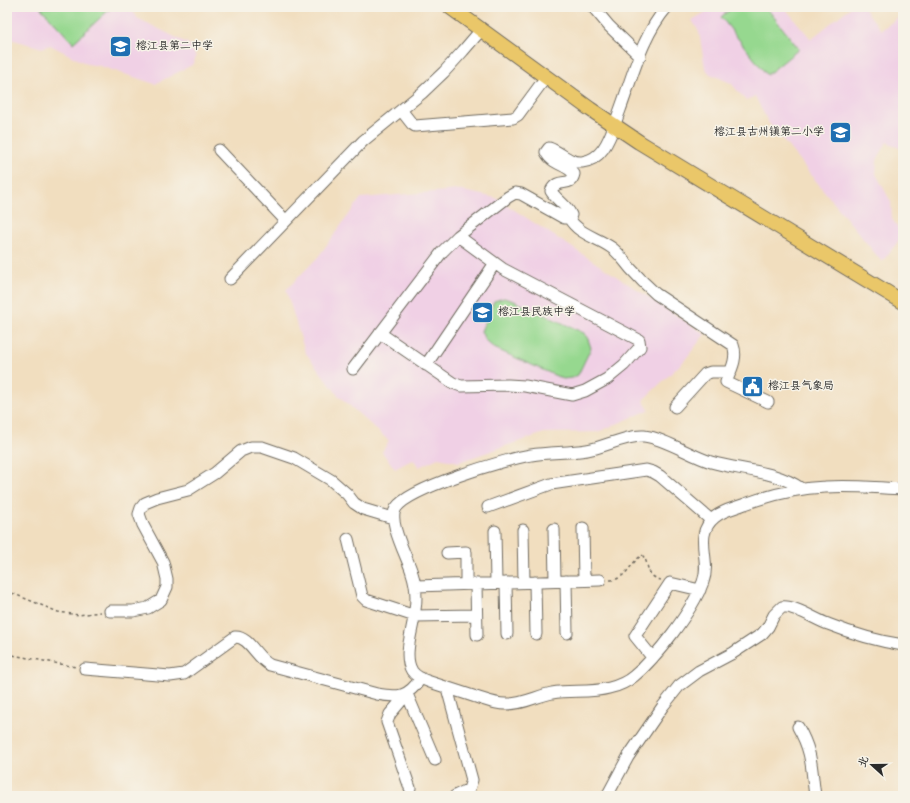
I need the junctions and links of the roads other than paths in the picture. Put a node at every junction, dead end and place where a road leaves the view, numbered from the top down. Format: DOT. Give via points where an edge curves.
graph roads {
  1 [pos="450,7"];
  2 [pos="593,7"];
  3 [pos="667,7"];
  4 [pos="481,30"];
  5 [pos="640,56"];
  6 [pos="546,77"];
  7 [pos="400,110"];
  8 [pos="614,126"];
  9 [pos="219,150"];
  10 [pos="569,218"];
  11 [pos="286,221"];
  12 [pos="458,236"];
  13 [pos="495,263"];
  14 [pos="230,279"];
  15 [pos="903,302"];
  16 [pos="380,333"];
  17 [pos="426,365"];
  18 [pos="353,369"];
  19 [pos="730,372"];
  20 [pos="768,402"];
  21 [pos="675,407"];
  22 [pos="802,489"];
  23 [pos="903,489"];
  24 [pos="488,507"];
  25 [pos="393,518"];
  26 [pos="711,520"];
  27 [pos="583,528"];
  28 [pos="554,529"];
  29 [pos="523,530"];
  30 [pos="495,531"];
  31 [pos="348,539"];
  32 [pos="446,553"];
  33 [pos="584,580"];
  34 [pos="600,580"];
  35 [pos="561,581"];
  36 [pos="529,582"];
  37 [pos="501,583"];
  38 [pos="471,584"];
  39 [pos="416,586"];
  40 [pos="700,590"];
  41 [pos="110,610"];
  42 [pos="476,615"];
  43 [pos="415,616"];
  44 [pos="567,633"];
  45 [pos="507,634"];
  46 [pos="536,634"];
  47 [pos="477,635"];
  48 [pos="903,645"];
  49 [pos="652,658"];
  50 [pos="85,669"];
  51 [pos="420,678"];
  52 [pos="447,688"];
  53 [pos="406,694"];
  54 [pos="798,727"];
  55 [pos="435,760"];
  56 [pos="410,788"];
  57 [pos="455,796"];
  58 [pos="608,796"];
  59 [pos="815,796"];
  1 -- 4 [label="main road"];
  2 -- 5 [label="street"];
  3 -- 5 [label="street" via="650,32"];
  4 -- 6 [label="main road"];
  4 -- 7 [label="street" via="444,72"];
  5 -- 8 [label="street"];
  6 -- 7 [label="street" via="513,118 415,126"];
  6 -- 8 [label="main road"];
  7 -- 11 [label="street" via="364,141"];
  8 -- 10 [label="street" via="609,139 593,159 582,162 571,160 549,148 546,152 548,157 571,169 574,174 570,182 558,183 551,191 569,210"];
  8 -- 15 [label="main road"];
  9 -- 11 [label="street"];
  10 -- 12 [label="street" via="564,218 515,193"];
  10 -- 19 [label="street" via="580,231 612,248 656,294 733,345 736,352"];
  11 -- 14 [label="street"];
  12 -- 13 [label="street"];
  12 -- 16 [label="street" via="431,265"];
  13 -- 17 [label="street"];
  13 -- 17 [label="street" via="639,340 640,347 607,380 585,392 572,395 526,386 461,386"];
  16 -- 17 [label="street"];
  16 -- 18 [label="street"];
  19 -- 20 [label="street" via="726,382"];
  19 -- 21 [label="street" via="705,374"];
  22 -- 23 [label="street" via="841,486"];
  22 -- 25 [label="street" via="767,473 710,462 656,440 639,436 586,450 530,455 487,466 444,481 403,501 396,508"];
  22 -- 26 [label="street" via="753,501 724,511"];
  24 -- 26 [label="street" via="551,484 646,470 660,476"];
  25 -- 39 [label="street"];
  25 -- 41 [label="street" via="363,509 332,480 294,458 262,447 251,447 241,451 216,473 188,490 145,502 139,514 163,562 167,587 161,600 148,608 133,611"];
  26 -- 40 [label="street" via="704,532 706,566"];
  27 -- 33 [label="street"];
  28 -- 35 [label="street"];
  29 -- 36 [label="street"];
  30 -- 37 [label="street"];
  31 -- 43 [label="street" via="362,596 366,600"];
  32 -- 38 [label="street" via="466,552"];
  33 -- 34 [label="street"];
  33 -- 35 [label="street"];
  35 -- 36 [label="street"];
  35 -- 44 [label="street"];
  36 -- 37 [label="street"];
  36 -- 46 [label="street"];
  37 -- 38 [label="street"];
  37 -- 45 [label="street"];
  38 -- 39 [label="street"];
  38 -- 42 [label="street"];
  39 -- 43 [label="street"];
  40 -- 49 [label="street" via="685,616"];
  40 -- 49 [label="street" via="670,583 635,636"];
  42 -- 43 [label="street"];
  42 -- 47 [label="street"];
  43 -- 51 [label="street" via="408,662 412,672"];
  48 -- 58 [label="street" via="866,638 827,624 792,607 782,607 774,614 762,634 733,653 699,670 679,686 628,757"];
  49 -- 52 [label="street" via="633,677 621,684 595,690 565,691 506,704"];
  50 -- 53 [label="street" via="170,676 184,674 240,637 246,640 263,662 270,665 377,694 395,697"];
  51 -- 52 [label="street"];
  51 -- 53 [label="street"];
  52 -- 57 [label="street" via="472,780 469,789"];
  53 -- 55 [label="street"];
  53 -- 56 [label="street" via="390,714 387,722"];
  54 -- 59 [label="street" via="811,759"];
}
